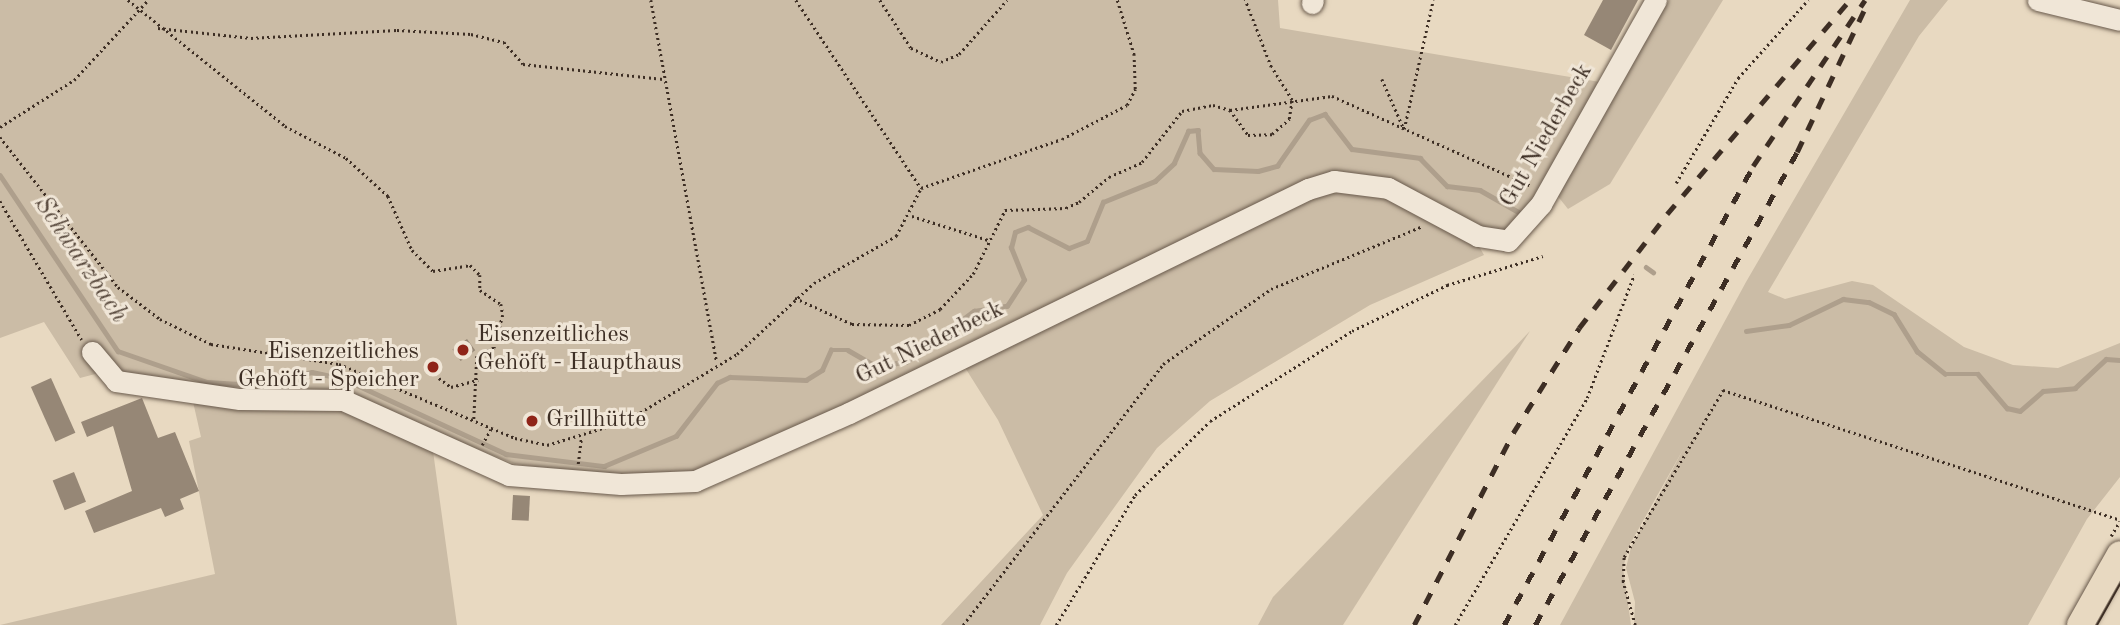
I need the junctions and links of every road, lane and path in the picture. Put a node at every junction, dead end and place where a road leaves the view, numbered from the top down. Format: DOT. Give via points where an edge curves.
graph roads {
  1 [pos="128,0"];
  2 [pos="148,0"];
  3 [pos="651,0"];
  4 [pos="796,0"];
  5 [pos="880,0"];
  6 [pos="1007,0"];
  7 [pos="1117,0"];
  8 [pos="1245,0"];
  9 [pos="1433,0"];
  10 [pos="1656,0"];
  11 [pos="1808,0"];
  12 [pos="2038,0"];
  13 [pos="140,11"];
  14 [pos="2120,20"];
  15 [pos="158,28"];
  16 [pos="663,79"];
  17 [pos="1382,79"];
  18 [pos="1292,100"];
  19 [pos="1230,110"];
  20 [pos="0,127"];
  21 [pos="1404,129"];
  22 [pos="0,137"];
  23 [pos="1676,183"];
  24 [pos="921,188"];
  25 [pos="1547,193"];
  26 [pos="0,201"];
  27 [pos="912,216"];
  28 [pos="1443,219"];
  29 [pos="988,240"];
  30 [pos="1543,256"];
  31 [pos="1634,275"];
  32 [pos="796,298"];
  33 [pos="92,352"];
  34 [pos="718,362"];
  35 [pos="439,378"];
  36 [pos="478,380"];
  37 [pos="474,421"];
  38 [pos="492,428"];
  39 [pos="582,438"];
  40 [pos="479,451"];
  41 [pos="576,473"];
  42 [pos="2120,520"];
  43 [pos="2120,554"];
  44 [pos="963,625"];
  45 [pos="1056,625"];
  46 [pos="1455,625"];
  47 [pos="1635,625"];
  48 [pos="2080,625"];
  1 -- 13 [label="path"];
  2 -- 13 [label="path"];
  3 -- 16 [label="path"];
  4 -- 24 [label="path"];
  5 -- 6 [label="path" via="911,48 941,62 959,54"];
  7 -- 24 [label="path" via="1134,55 1135,89 1127,105 1062,139"];
  8 -- 18 [label="path" via="1266,57"];
  9 -- 21 [label="path"];
  10 -- 25 [label="street, Gut Niederbeck"];
  11 -- 23 [label="path" via="1738,78"];
  12 -- 14 [label="street"];
  13 -- 15 [label="path"];
  13 -- 20 [label="path" via="74,80"];
  15 -- 16 [label="path" via="251,38 397,30 471,34 504,42 523,64"];
  15 -- 36 [label="path" via="285,126 346,158 388,196 412,250 433,271 470,265 480,275 480,290 501,304 503,315 494,348 477,356"];
  16 -- 34 [label="path"];
  17 -- 21 [label="path"];
  18 -- 19 [label="path"];
  18 -- 19 [label="path" via="1285,125 1260,138 1238,126"];
  18 -- 21 [label="path" via="1332,96"];
  19 -- 29 [label="path" via="1213,105 1182,111 1142,162 1066,208 1013,206"];
  21 -- 25 [label="path"];
  22 -- 37 [label="path" via="118,287 160,319 211,344 339,364"];
  24 -- 27 [label="path"];
  25 -- 28 [label="street, Gut Niederbeck" via="1529,223 1508,241 1490,241"];
  26 -- 33 [label="path"];
  27 -- 29 [label="path"];
  27 -- 32 [label="path" via="896,236"];
  28 -- 33 [label="street, Gut Niederbeck" via="1363,182 1308,189 763,453 711,476 666,484 509,475 343,400 240,399 116,381"];
  28 -- 44 [label="path" via="1272,289 1163,364 1117,415"];
  29 -- 32 [label="path" via="961,287 909,325 852,324"];
  30 -- 45 [label="path" via="1447,285 1352,331 1210,421 1135,495"];
  31 -- 46 [label="path" via="1587,398"];
  32 -- 34 [label="path" via="752,342"];
  34 -- 39 [label="path" via="642,412"];
  35 -- 36 [label="path" via="451,387"];
  36 -- 37 [label="path"];
  37 -- 38 [label="path"];
  38 -- 39 [label="path" via="547,444"];
  38 -- 40 [label="path"];
  39 -- 41 [label="path"];
  42 -- 47 [label="path" via="1723,390 1625,557 1623,582 1634,602"];
  43 -- 48 [label="main road"];
}
